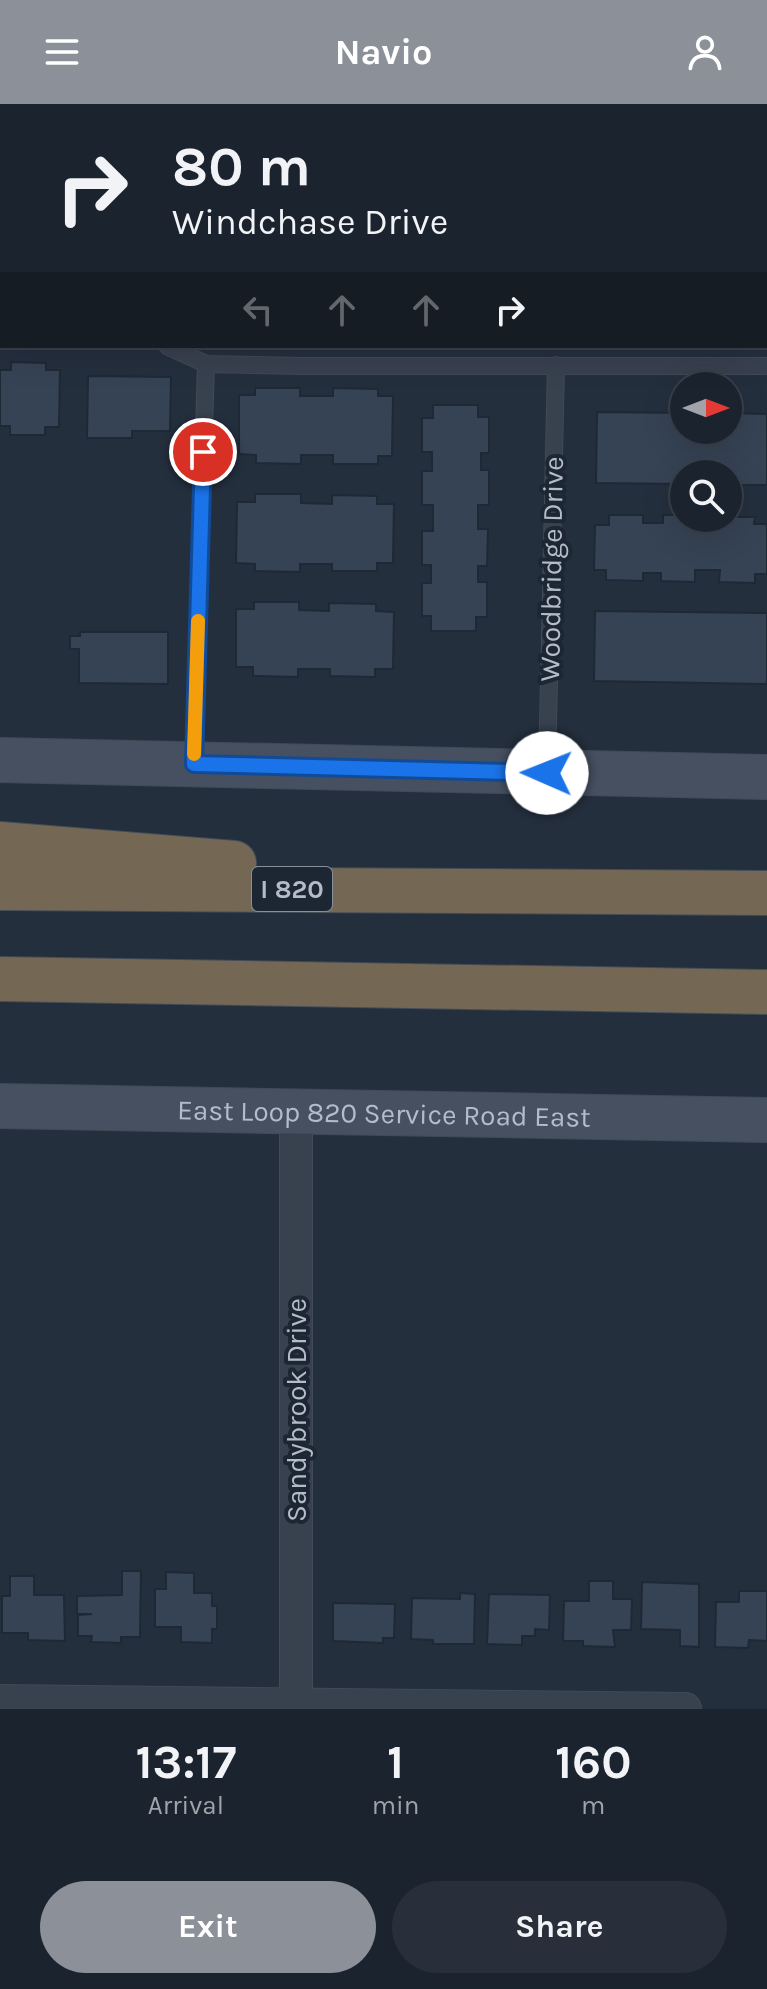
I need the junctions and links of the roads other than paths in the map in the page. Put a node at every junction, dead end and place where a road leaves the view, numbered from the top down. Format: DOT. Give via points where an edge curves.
graph roads {
  1 [pos="171,348"];
  2 [pos="206,364"];
  3 [pos="556,365"];
  4 [pos="767,366"];
  5 [pos="0,760"];
  6 [pos="194,764"];
  7 [pos="547,773"];
  8 [pos="767,777"];
  9 [pos="0,844"];
  10 [pos="0,888"];
  11 [pos="583,890"];
  12 [pos="767,893"];
  13 [pos="0,979"];
  14 [pos="193,982"];
  15 [pos="767,992"];
  16 [pos="0,999"];
  17 [pos="0,1106"];
  18 [pos="296,1112"];
  19 [pos="767,1120"];
  20 [pos="0,1701"];
  21 [pos="296,1707"];
  22 [pos="658,1709"];
  23 [pos="685,1709"];
  1 -- 2 [label="lane"];
  2 -- 3 [label="lane"];
  2 -- 6 [label="lane"];
  3 -- 4 [label="lane"];
  3 -- 7 [label="lane, Woodbridge Drive"];
  5 -- 6 [label="main road"];
  6 -- 7 [label="main road"];
  7 -- 8 [label="main road"];
  9 -- 11 [label="highway"];
  10 -- 11 [label="highway, I 820"];
  11 -- 12 [label="highway, I 820"];
  13 -- 14 [label="highway"];
  14 -- 15 [label="highway"];
  14 -- 16 [label="highway"];
  17 -- 18 [label="main road, East Loop 820 Service Road East"];
  18 -- 19 [label="main road, East Loop 820 Service Road East"];
  18 -- 21 [label="street, Sandybrook Drive"];
  20 -- 21 [label="street"];
  21 -- 22 [label="street"];
  22 -- 23 [label="street"];
}
